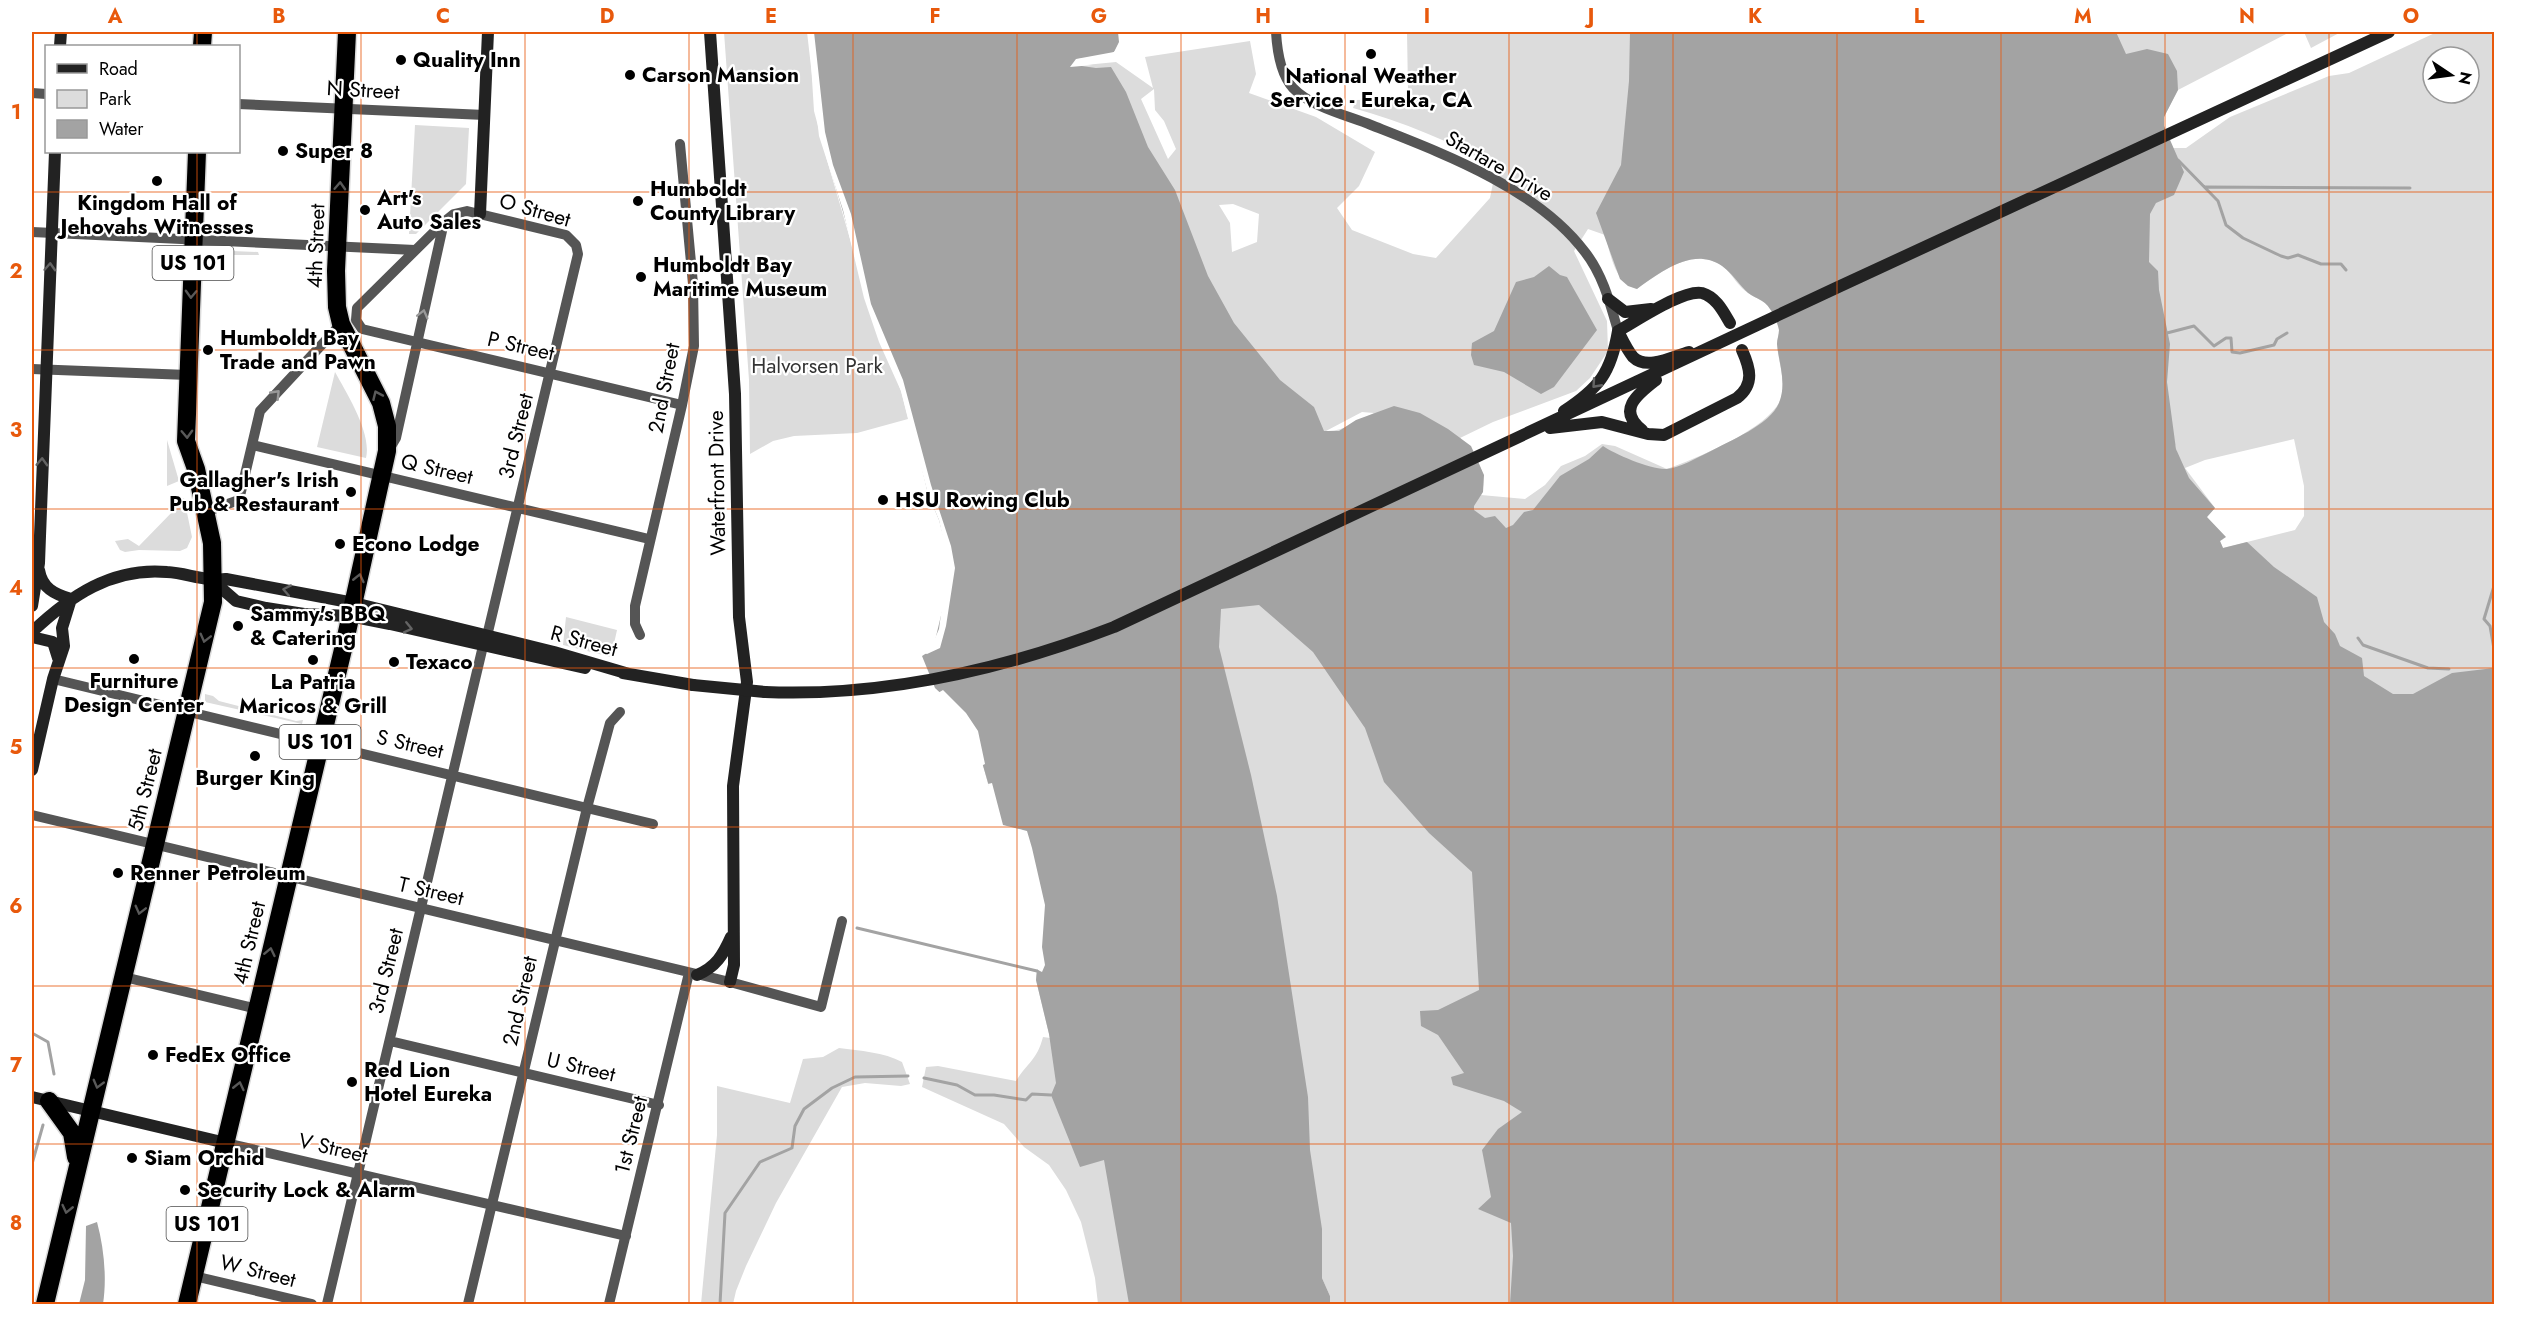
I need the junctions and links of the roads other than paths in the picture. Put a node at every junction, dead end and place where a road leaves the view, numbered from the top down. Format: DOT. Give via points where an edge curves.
graph roads {
  1 [pos="347,32"];
  2 [pos="488,32"];
  3 [pos="711,32"];
  4 [pos="1276,32"];
  5 [pos="2389,32"];
  6 [pos="240,104"];
  7 [pos="344,108"];
  8 [pos="485,115"];
  9 [pos="680,144"];
  10 [pos="56,153"];
  11 [pos="197,153"];
  12 [pos="480,214"];
  13 [pos="444,222"];
  14 [pos="32,232"];
  15 [pos="52,232"];
  16 [pos="194,239"];
  17 [pos="337,244"];
  18 [pos="576,245"];
  19 [pos="415,250"];
  20 [pos="1608,299"];
  21 [pos="1664,306"];
  22 [pos="349,322"];
  23 [pos="1730,323"];
  24 [pos="1618,331"];
  25 [pos="1729,340"];
  26 [pos="416,341"];
  27 [pos="1742,350"];
  28 [pos="1678,364"];
  29 [pos="32,369"];
  30 [pos="45,369"];
  31 [pos="551,373"];
  32 [pos="188,375"];
  33 [pos="682,405"];
  34 [pos="1534,431"];
  35 [pos="1642,431"];
  36 [pos="252,445"];
  37 [pos="387,451"];
  38 [pos="383,476"];
  39 [pos="518,508"];
  40 [pos="205,512"];
  41 [pos="649,539"];
  42 [pos="39,563"];
  43 [pos="213,581"];
  44 [pos="71,599"];
  45 [pos="32,606"];
  46 [pos="352,610"];
  47 [pos="32,632"];
  48 [pos="640,635"];
  49 [pos="32,638"];
  50 [pos="485,641"];
  51 [pos="58,658"];
  52 [pos="53,679"];
  53 [pos="187,711"];
  54 [pos="620,712"];
  55 [pos="320,742"];
  56 [pos="32,770"];
  57 [pos="453,774"];
  58 [pos="587,808"];
  59 [pos="32,815"];
  60 [pos="653,824"];
  61 [pos="155,844"];
  62 [pos="287,876"];
  63 [pos="422,908"];
  64 [pos="842,921"];
  65 [pos="733,933"];
  66 [pos="555,941"];
  67 [pos="693,974"];
  68 [pos="124,977"];
  69 [pos="730,982"];
  70 [pos="257,1009"];
  71 [pos="390,1041"];
  72 [pos="523,1074"];
  73 [pos="40,1099"];
  74 [pos="659,1106"];
  75 [pos="91,1111"];
  76 [pos="226,1143"];
  77 [pos="76,1170"];
  78 [pos="358,1174"];
  79 [pos="492,1205"];
  80 [pos="626,1236"];
  81 [pos="194,1276"];
  82 [pos="45,1305"];
  83 [pos="187,1305"];
  84 [pos="312,1305"];
  85 [pos="327,1305"];
  86 [pos="468,1305"];
  87 [pos="609,1305"];
  1 -- 7 [label="highway, 4th Street / US 101"];
  2 -- 8 [label="main road"];
  3 -- 65 [label="main road, Waterfront Drive" via="735,394 739,617 747,682 734,774"];
  4 -- 20 [label="street, Startare Drive" via="1280,61 1292,87 1318,103 1484,175 1539,208 1585,251"];
  5 -- 25 [label="main road"];
  6 -- 7 [label="street, N Street"];
  7 -- 8 [label="street, N Street"];
  17 -- 7 [label="highway, 4th Street / US 101, one-way"];
  8 -- 12 [label="main road"];
  9 -- 33 [label="street, 2nd Street" via="694,315 692,364"];
  10 -- 15 [label="main road"];
  11 -- 16 [label="highway, 5th Street / US 101"];
  12 -- 13 [label="street" via="462,211"];
  12 -- 18 [label="street, O Street" via="566,235"];
  13 -- 19 [label="street"];
  26 -- 13 [label="street, 4th Street, one-way"];
  14 -- 15 [label="street"];
  15 -- 16 [label="street"];
  30 -- 15 [label="main road, one-way"];
  16 -- 17 [label="street"];
  16 -- 32 [label="highway, 5th Street / US 101, one-way"];
  17 -- 19 [label="street"];
  17 -- 22 [label="highway, 4th Street / US 101" via="336,292"];
  18 -- 31 [label="street, 3rd Street" via="578,254"];
  19 -- 22 [label="street" via="357,308"];
  20 -- 21 [label="main road" via="1630,313"];
  20 -- 24 [label="street, Startare Drive"];
  21 -- 23 [label="main road" via="1702,293 1714,299"];
  21 -- 24 [label="main road"];
  22 -- 26 [label="street, P Street" via="362,329"];
  36 -- 22 [label="street, one-way" via="260,411"];
  37 -- 22 [label="highway, 4th Street / US 101, one-way" via="387,426 381,403"];
  24 -- 25 [label="main road" via="1633,357 1643,362 1661,361"];
  24 -- 34 [label="main road, one-way" via="1612,363 1595,388"];
  25 -- 28 [label="main road"];
  26 -- 31 [label="street, P Street"];
  26 -- 37 [label="street, 4th Street" via="396,438"];
  27 -- 35 [label="main road" via="1750,371 1742,394 1669,433"];
  28 -- 34 [label="main road"];
  28 -- 35 [label="main road" via="1644,389 1632,404 1630,418"];
  29 -- 30 [label="street"];
  30 -- 32 [label="street"];
  42 -- 30 [label="main road, one-way"];
  31 -- 33 [label="street, P Street"];
  31 -- 39 [label="street, 3rd Street"];
  32 -- 40 [label="highway, 5th Street / US 101, one-way" via="186,441"];
  33 -- 41 [label="street, 2nd Street"];
  34 -- 35 [label="main road" via="1593,422"];
  34 -- 50 [label="main road, R Street, bridge" via="1114,627 1032,656 938,680 861,689 775,692 693,685 629,674 554,652"];
  36 -- 38 [label="street, Q Street"];
  36 -- 40 [label="street" via="239,500"];
  37 -- 38 [label="highway, 4th Street / US 101"];
  38 -- 39 [label="street, Q Street"];
  46 -- 38 [label="highway, 4th Street / US 101, one-way"];
  39 -- 41 [label="street, Q Street"];
  39 -- 50 [label="street, 3rd Street"];
  40 -- 43 [label="highway, 5th Street / US 101" via="212,543"];
  41 -- 48 [label="street, 2nd Street" via="635,606 635,624"];
  42 -- 44 [label="main road" via="43,583 54,593"];
  42 -- 45 [label="main road"];
  43 -- 44 [label="main road" via="170,572 136,572 103,580"];
  46 -- 43 [label="main road, R Street, one-way" via="226,579"];
  43 -- 46 [label="main road, R Street" via="236,601 304,614"];
  43 -- 53 [label="highway, 5th Street / US 101, one-way" via="213,602"];
  44 -- 47 [label="main road"];
  44 -- 51 [label="main road" via="63,628 64,646"];
  46 -- 50 [label="main road, R Street"];
  46 -- 55 [label="highway, 4th Street / US 101"];
  49 -- 51 [label="main road" via="53,642"];
  50 -- 57 [label="street, 3rd Street"];
  51 -- 52 [label="main road"];
  52 -- 53 [label="street, S Street"];
  52 -- 56 [label="main road"];
  53 -- 55 [label="street, S Street"];
  53 -- 61 [label="highway, 5th Street / US 101"];
  54 -- 58 [label="street, 2nd Street" via="610,723"];
  55 -- 57 [label="street, S Street"];
  55 -- 62 [label="highway, 4th Street / US 101"];
  57 -- 58 [label="street, S Street"];
  57 -- 63 [label="street, 3rd Street"];
  58 -- 60 [label="street, S Street"];
  58 -- 66 [label="street, 2nd Street"];
  59 -- 61 [label="street, T Street"];
  61 -- 62 [label="street, T Street"];
  61 -- 68 [label="highway, 5th Street / US 101, one-way"];
  62 -- 63 [label="street, T Street"];
  70 -- 62 [label="highway, 4th Street / US 101, one-way"];
  63 -- 66 [label="street, T Street"];
  63 -- 71 [label="street, 3rd Street"];
  64 -- 69 [label="street, T Street" via="821,1007"];
  65 -- 67 [label="main road, Waterfront Drive" via="719,961"];
  65 -- 69 [label="main road, Waterfront Drive"];
  66 -- 67 [label="street, T Street"];
  66 -- 72 [label="street, 2nd Street"];
  67 -- 69 [label="street, T Street"];
  67 -- 74 [label="street, 1st Street"];
  68 -- 70 [label="street"];
  68 -- 75 [label="highway, 5th Street / US 101, one-way"];
  76 -- 70 [label="highway, 4th Street / US 101, one-way"];
  71 -- 72 [label="street, U Street"];
  71 -- 78 [label="street, 3rd Street"];
  72 -- 74 [label="street, U Street"];
  72 -- 79 [label="street, 2nd Street"];
  73 -- 75 [label="main road, V Street"];
  73 -- 77 [label="highway" via="72,1133"];
  74 -- 80 [label="street, 1st Street"];
  75 -- 76 [label="main road, V Street"];
  75 -- 77 [label="highway, US 101"];
  76 -- 78 [label="street, V Street"];
  76 -- 81 [label="highway, 4th Street / US 101"];
  77 -- 82 [label="highway, US 101, one-way"];
  78 -- 79 [label="street, V Street"];
  78 -- 85 [label="street, 3rd Street"];
  79 -- 80 [label="street, V Street"];
  79 -- 86 [label="street, 2nd Street"];
  80 -- 87 [label="street, 1st Street"];
  81 -- 83 [label="highway, 4th Street / US 101"];
  81 -- 84 [label="street, W Street"];
}
